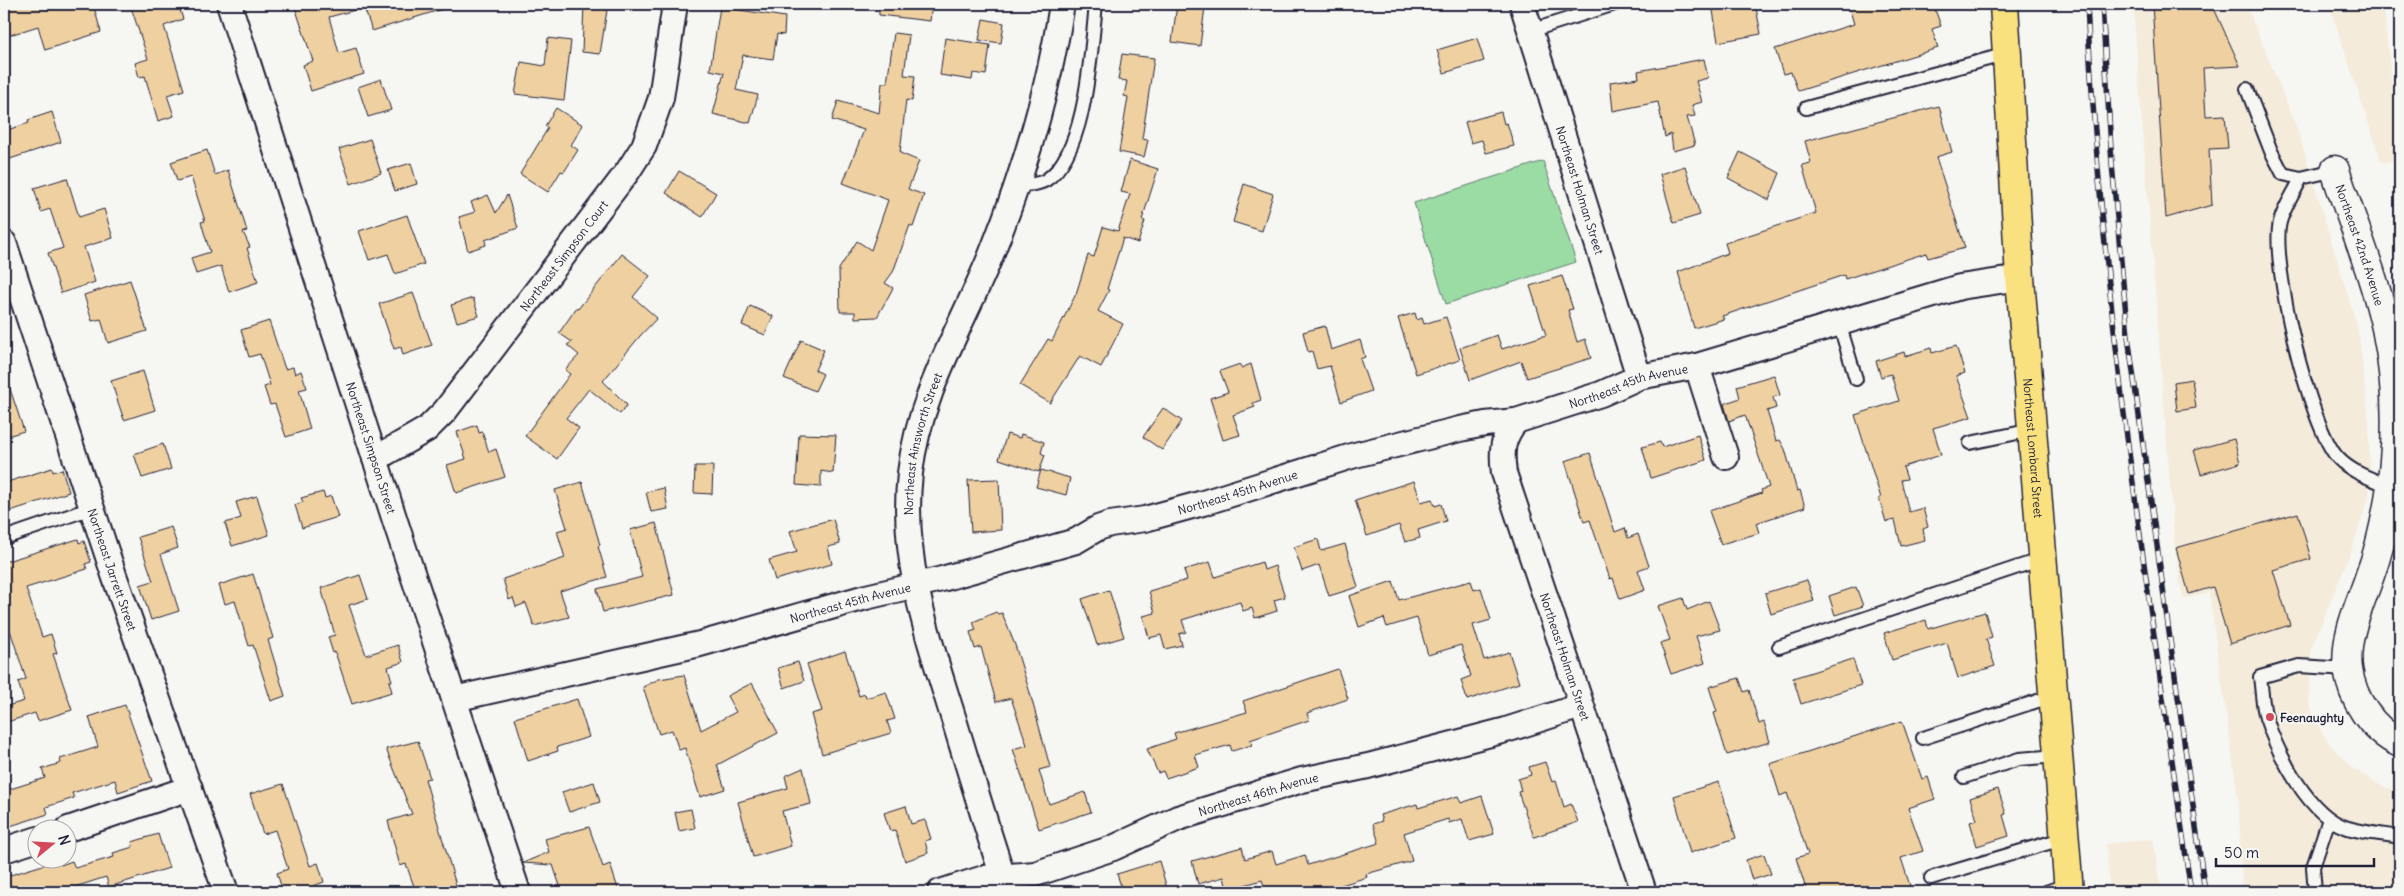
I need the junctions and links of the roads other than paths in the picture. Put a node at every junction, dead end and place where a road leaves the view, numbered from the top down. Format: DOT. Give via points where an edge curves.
graph roads {
  1 [pos="229,4"];
  2 [pos="675,4"];
  3 [pos="1062,4"];
  4 [pos="1096,4"];
  5 [pos="1522,4"];
  6 [pos="1615,4"];
  7 [pos="2004,4"];
  8 [pos="1530,31"];
  9 [pos="2006,54"];
  10 [pos="2247,89"];
  11 [pos="1806,108"];
  12 [pos="2335,170"];
  13 [pos="2301,178"];
  14 [pos="1017,185"];
  15 [pos="4,243"];
  16 [pos="2020,278"];
  17 [pos="1839,323"];
  18 [pos="1697,366"];
  19 [pos="1640,377"];
  20 [pos="1856,379"];
  21 [pos="1516,421"];
  22 [pos="2032,430"];
  23 [pos="1970,443"];
  24 [pos="1726,457"];
  25 [pos="375,460"];
  26 [pos="2391,487"];
  27 [pos="92,508"];
  28 [pos="4,538"];
  29 [pos="2042,560"];
  30 [pos="914,584"];
  31 [pos="1779,647"];
  32 [pos="2348,669"];
  33 [pos="2053,696"];
  34 [pos="454,699"];
  35 [pos="1582,706"];
  36 [pos="1923,738"];
  37 [pos="2400,743"];
  38 [pos="2058,756"];
  39 [pos="1964,777"];
  40 [pos="190,788"];
  41 [pos="2329,819"];
  42 [pos="78,826"];
  43 [pos="2400,837"];
  44 [pos="2065,838"];
  45 [pos="28,842"];
  46 [pos="4,850"];
  47 [pos="1931,878"];
  48 [pos="1005,885"];
  49 [pos="2061,890"];
  50 [pos="226,892"];
  51 [pos="518,892"];
  52 [pos="940,892"];
  53 [pos="1644,892"];
  54 [pos="2315,892"];
  1 -- 25 [label="street, Northeast Simpson Street"];
  2 -- 25 [label="street, Northeast Simpson Court" via="661,98 644,146 628,171 445,410 427,429"];
  3 -- 14 [label="street, Northeast Ainsworth Street" via="1042,107"];
  4 -- 14 [label="lane" via="1084,97 1068,153 1046,180"];
  5 -- 8 [label="street, Northeast Holman Street"];
  6 -- 8 [label="lane"];
  7 -- 9 [label="main road, Northeast Lombard Street"];
  8 -- 19 [label="street, Northeast Holman Street"];
  9 -- 11 [label="lane"];
  9 -- 16 [label="main road, Northeast Lombard Street"];
  10 -- 13 [label="lane" via="2283,174"];
  12 -- 13 [label="lane"];
  12 -- 26 [label="street, Northeast 42nd Avenue" via="2379,302 2390,351 2396,425"];
  13 -- 26 [label="lane" via="2280,223 2279,263 2291,330 2318,423 2336,456 2347,468"];
  14 -- 30 [label="street, Northeast Ainsworth Street" via="991,255 934,381 916,442 910,472 908,513"];
  15 -- 27 [label="street, Northeast Jarrett Street"];
  16 -- 17 [label="street, Northeast 45th Avenue" via="1960,287"];
  16 -- 22 [label="main road, Northeast Lombard Street"];
  17 -- 18 [label="street, Northeast 45th Avenue"];
  17 -- 20 [label="lane"];
  18 -- 19 [label="street, Northeast 45th Avenue"];
  18 -- 24 [label="street"];
  19 -- 21 [label="street, Northeast 45th Avenue" via="1601,394"];
  21 -- 30 [label="street, Northeast 45th Avenue" via="1460,429 1355,455 1195,505 1145,519 1110,524 1076,541"];
  21 -- 35 [label="street, Northeast Holman Street" via="1502,446 1504,473"];
  22 -- 23 [label="lane"];
  22 -- 29 [label="main road, Northeast Lombard Street"];
  25 -- 34 [label="street, Northeast Simpson Street"];
  26 -- 32 [label="street, Northeast 42nd Avenue" via="2380,541 2350,635"];
  27 -- 28 [label="lane"];
  27 -- 40 [label="street, Northeast Jarrett Street"];
  29 -- 31 [label="lane"];
  29 -- 33 [label="main road, Northeast Lombard Street"];
  30 -- 34 [label="street, Northeast 45th Avenue" via="700,644"];
  30 -- 48 [label="street, Northeast Ainsworth Street"];
  32 -- 37 [label="street, Northeast 42nd Avenue" via="2355,694 2370,720"];
  32 -- 41 [label="lane" via="2299,666 2260,677 2266,717 2285,762 2310,801"];
  33 -- 36 [label="lane"];
  33 -- 38 [label="main road, Northeast Lombard Street"];
  34 -- 51 [label="street, Northeast Simpson Street"];
  35 -- 48 [label="street, Northeast 46th Avenue" via="1497,732 1302,780 1178,818 1113,848"];
  35 -- 53 [label="street, Northeast Holman Street"];
  38 -- 39 [label="lane" via="2019,759"];
  38 -- 44 [label="main road, Northeast Lombard Street"];
  40 -- 42 [label="street"];
  40 -- 50 [label="street, Northeast Jarrett Street"];
  41 -- 43 [label="lane" via="2347,828"];
  41 -- 54 [label="lane" via="2313,867"];
  44 -- 47 [label="lane"];
  44 -- 49 [label="main road, Northeast Lombard Street"];
  45 -- 46 [label="street"];
  48 -- 52 [label="street, Northeast 46th Avenue" via="984,878"];
}
